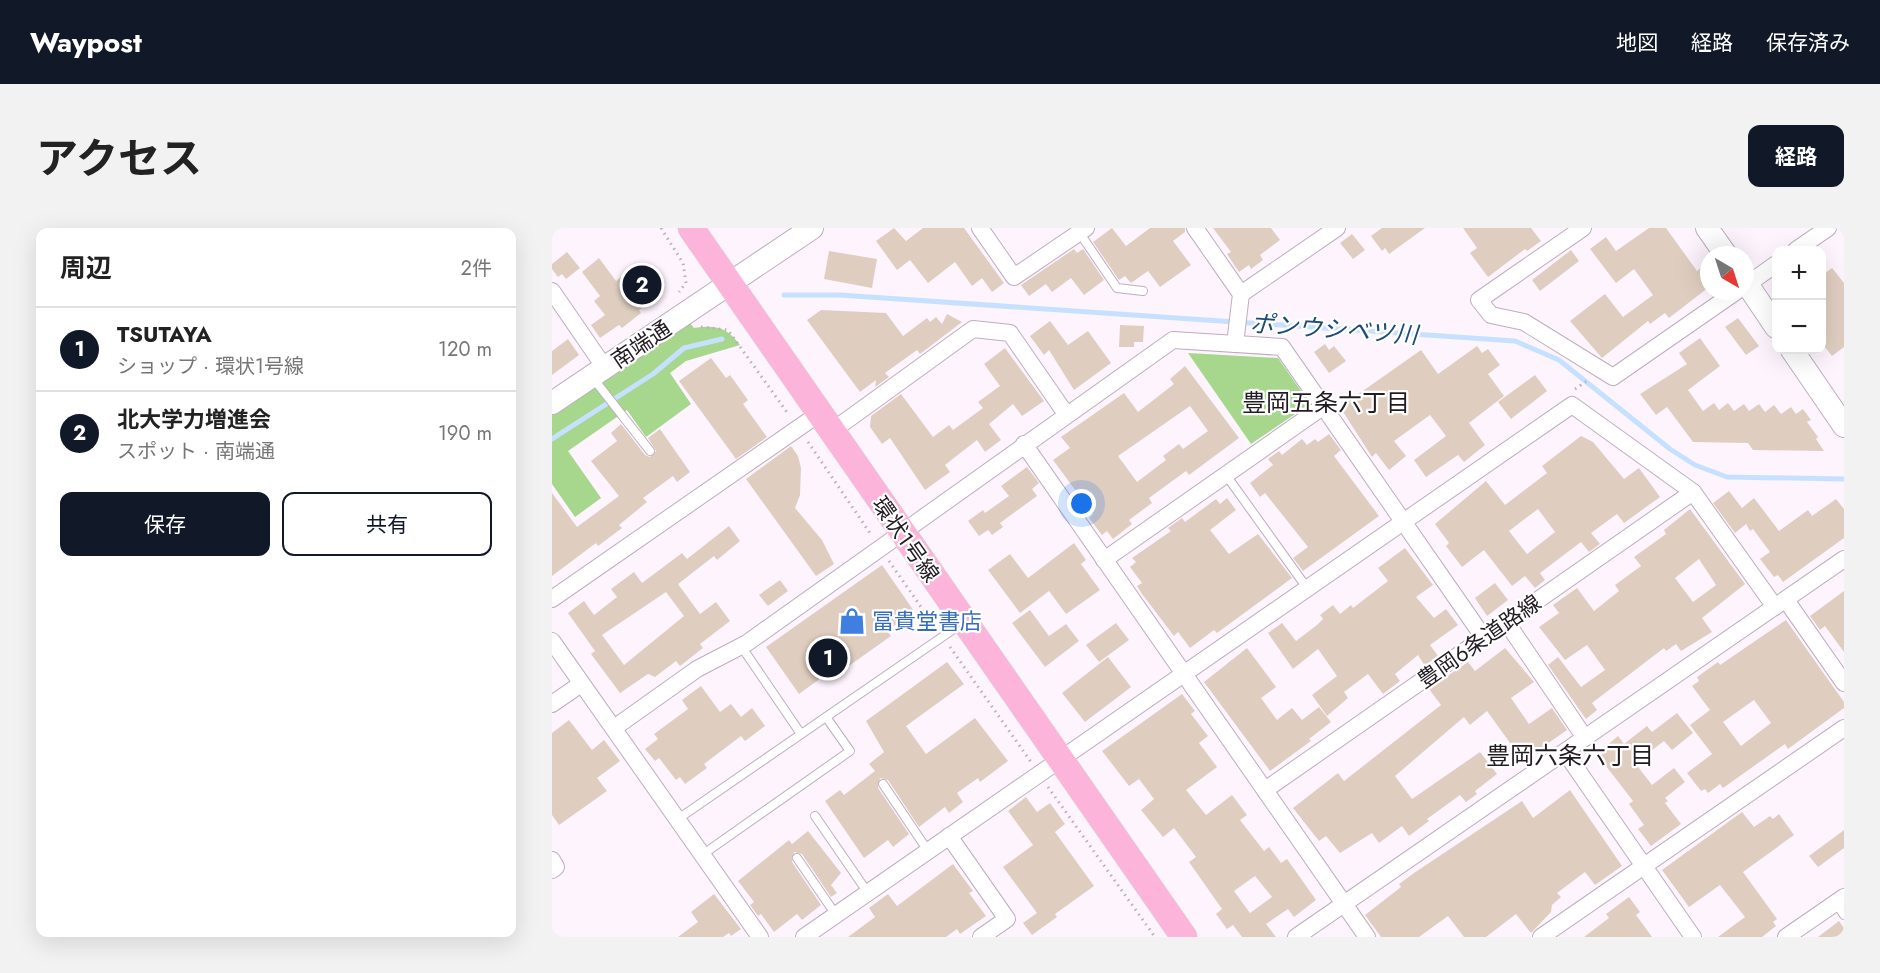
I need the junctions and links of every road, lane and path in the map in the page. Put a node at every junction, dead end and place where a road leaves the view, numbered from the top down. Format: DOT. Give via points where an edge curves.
graph roads {
  1 [pos="660,228"];
  2 [pos="691,228"];
  3 [pos="812,228"];
  4 [pos="980,228"];
  5 [pos="1195,228"];
  6 [pos="1337,228"];
  7 [pos="1582,228"];
  8 [pos="1707,228"];
  9 [pos="1828,228"];
  10 [pos="1082,230"];
  11 [pos="1720,246"];
  12 [pos="1802,246"];
  13 [pos="1772,267"];
  14 [pos="1754,279"];
  15 [pos="730,284"];
  16 [pos="552,291"];
  17 [pos="1143,291"];
  18 [pos="1754,299"];
  19 [pos="673,300"];
  20 [pos="1240,300"];
  21 [pos="1724,300"];
  22 [pos="1772,322"];
  23 [pos="694,328"];
  24 [pos="1236,338"];
  25 [pos="1795,354"];
  26 [pos="599,372"];
  27 [pos="1592,378"];
  28 [pos="1573,391"];
  29 [pos="552,403"];
  30 [pos="1324,406"];
  31 [pos="1066,414"];
  32 [pos="826,422"];
  33 [pos="1844,426"];
  34 [pos="799,429"];
  35 [pos="1024,444"];
  36 [pos="650,451"];
  37 [pos="1226,475"];
  38 [pos="1693,492"];
  39 [pos="1405,520"];
  40 [pos="901,531"];
  41 [pos="879,547"];
  42 [pos="1844,559"];
  43 [pos="1104,560"];
  44 [pos="1307,588"];
  45 [pos="552,599"];
  46 [pos="1780,603"];
  47 [pos="964,622"];
  48 [pos="1507,623"];
  49 [pos="942,637"];
  50 [pos="1484,638"];
  51 [pos="552,641"];
  52 [pos="741,646"];
  53 [pos="1184,674"];
  54 [pos="1844,683"];
  55 [pos="581,684"];
  56 [pos="552,704"];
  57 [pos="826,717"];
  58 [pos="614,728"];
  59 [pos="1844,728"];
  60 [pos="801,734"];
  61 [pos="1585,738"];
  62 [pos="1565,752"];
  63 [pos="1061,759"];
  64 [pos="1039,774"];
  65 [pos="883,784"];
  66 [pos="1264,790"];
  67 [pos="814,816"];
  68 [pos="678,819"];
  69 [pos="950,836"];
  70 [pos="928,851"];
  71 [pos="702,855"];
  72 [pos="798,858"];
  73 [pos="552,860"];
  74 [pos="1644,866"];
  75 [pos="552,870"];
  76 [pos="868,893"];
  77 [pos="1344,904"];
  78 [pos="1841,905"];
  79 [pos="836,915"];
  80 [pos="760,937"];
  81 [pos="804,937"];
  82 [pos="981,937"];
  83 [pos="1155,937"];
  84 [pos="1184,937"];
  85 [pos="1296,937"];
  86 [pos="1367,937"];
  87 [pos="1541,937"];
  88 [pos="1693,937"];
  89 [pos="1786,937"];
  1 -- 19 [label="path" via="683,263 686,283"];
  2 -- 15 [label="main road, 環状1号線"];
  3 -- 15 [label="street, 南端通"];
  4 -- 10 [label="street" via="1014,277"];
  5 -- 20 [label="street"];
  6 -- 20 [label="street"];
  7 -- 21 [label="street" via="1479,300 1491,315 1524,322 1613,377"];
  8 -- 11 [label="street"];
  9 -- 12 [label="street"];
  10 -- 17 [label="lane" via="1117,288"];
  13 -- 14 [label="street"];
  15 -- 26 [label="street, 南端通"];
  15 -- 32 [label="main road, 環状1号線"];
  16 -- 26 [label="street"];
  18 -- 22 [label="street"];
  20 -- 24 [label="street"];
  23 -- 34 [label="path" via="728,330"];
  24 -- 30 [label="street" via="1282,347"];
  24 -- 31 [label="street" via="1173,340"];
  25 -- 33 [label="street"];
  26 -- 29 [label="street, 南端通"];
  26 -- 36 [label="lane" via="607,396"];
  27 -- 28 [label="path"];
  30 -- 37 [label="street"];
  30 -- 39 [label="street"];
  31 -- 32 [label="street" via="1010,333 973,329"];
  31 -- 35 [label="street"];
  32 -- 34 [label="street"];
  32 -- 40 [label="main road, 環状1号線"];
  34 -- 41 [label="path"];
  34 -- 45 [label="street"];
  35 -- 40 [label="street"];
  35 -- 43 [label="street"];
  37 -- 43 [label="street"];
  37 -- 44 [label="lane"];
  38 -- 39 [label="street" via="1572,405"];
  38 -- 46 [label="street"];
  38 -- 48 [label="street, 豊岡6条道路線"];
  39 -- 44 [label="street"];
  39 -- 50 [label="street"];
  40 -- 41 [label="street"];
  40 -- 47 [label="main road, 環状1号線"];
  41 -- 49 [label="path"];
  41 -- 52 [label="street"];
  42 -- 46 [label="street"];
  43 -- 53 [label="street"];
  44 -- 53 [label="street"];
  46 -- 54 [label="street"];
  46 -- 61 [label="street"];
  47 -- 49 [label="lane"];
  47 -- 63 [label="main road, 環状1号線"];
  48 -- 50 [label="street, 豊岡6条道路線"];
  48 -- 61 [label="street"];
  49 -- 57 [label="lane"];
  49 -- 64 [label="path"];
  50 -- 66 [label="street, 豊岡6条道路線"];
  51 -- 55 [label="street"];
  52 -- 58 [label="street" via="697,669"];
  52 -- 60 [label="lane"];
  53 -- 63 [label="street"];
  53 -- 66 [label="street"];
  55 -- 56 [label="street"];
  55 -- 58 [label="street"];
  57 -- 60 [label="lane"];
  57 -- 71 [label="lane" via="850,751"];
  58 -- 68 [label="street"];
  59 -- 74 [label="street"];
  60 -- 68 [label="lane"];
  61 -- 62 [label="street"];
  62 -- 74 [label="street"];
  62 -- 77 [label="street"];
  63 -- 64 [label="street"];
  63 -- 84 [label="main road, 環状1号線"];
  64 -- 69 [label="street"];
  64 -- 83 [label="path"];
  65 -- 70 [label="lane"];
  66 -- 77 [label="street"];
  67 -- 76 [label="lane"];
  68 -- 71 [label="street"];
  69 -- 70 [label="street"];
  69 -- 82 [label="street" via="1007,919"];
  70 -- 76 [label="street"];
  71 -- 80 [label="street"];
  72 -- 79 [label="lane"];
  73 -- 75 [label="street" via="556,867"];
  74 -- 87 [label="street"];
  74 -- 88 [label="street"];
  76 -- 79 [label="street"];
  77 -- 85 [label="street"];
  77 -- 86 [label="street"];
  78 -- 89 [label="street"];
  79 -- 81 [label="street"];
}
